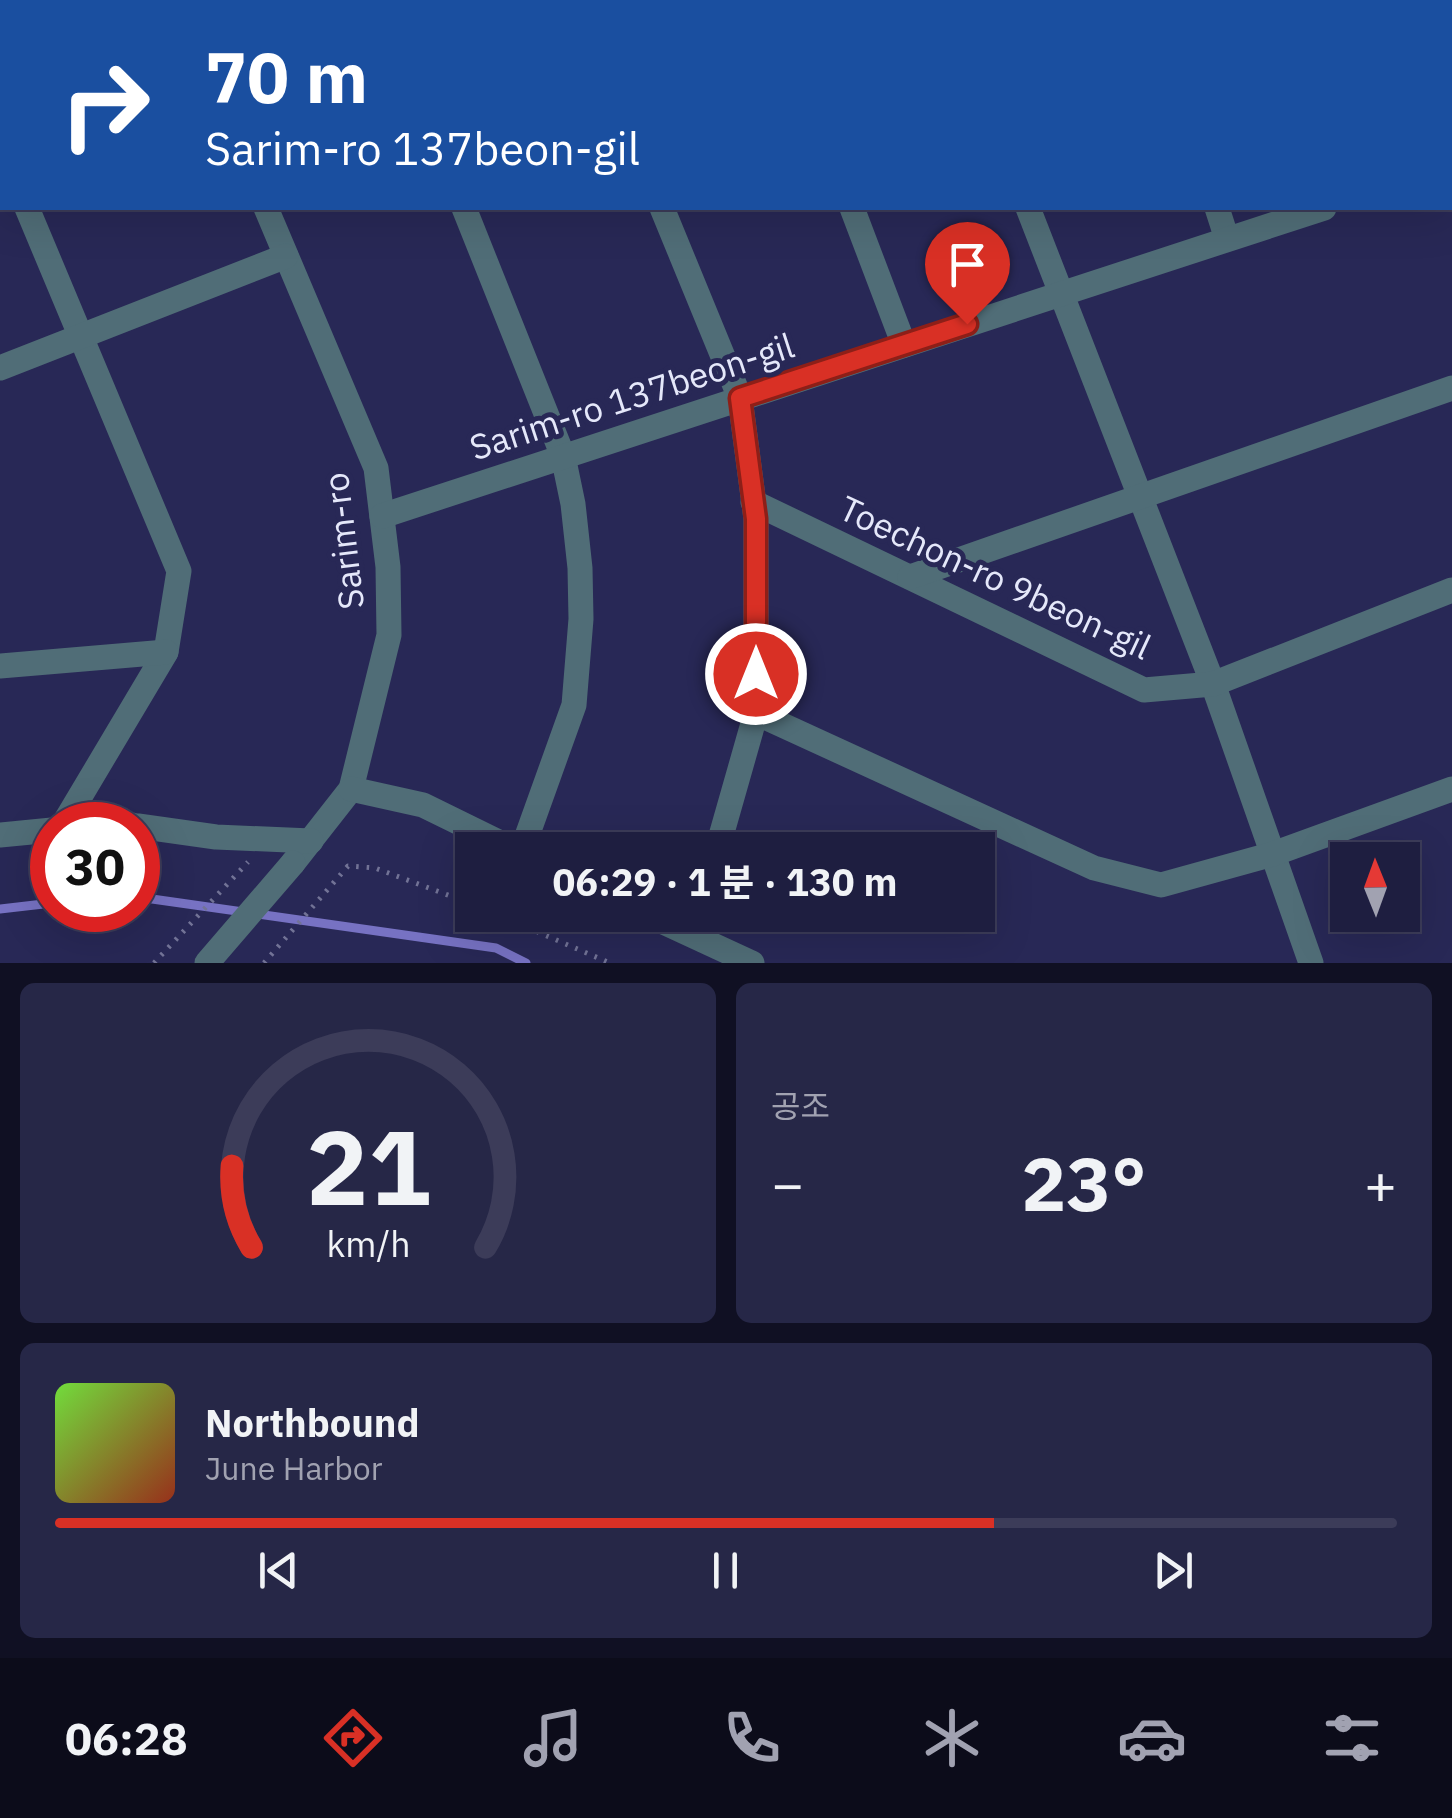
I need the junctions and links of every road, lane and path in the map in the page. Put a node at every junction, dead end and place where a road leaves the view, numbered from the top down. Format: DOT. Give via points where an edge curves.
graph roads {
  1 [pos="28,210"];
  2 [pos="267,210"];
  3 [pos="465,210"];
  4 [pos="663,210"];
  5 [pos="853,210"];
  6 [pos="1029,210"];
  7 [pos="1217,210"];
  8 [pos="1318,210"];
  9 [pos="1227,239"];
  10 [pos="286,256"];
  11 [pos="1061,293"];
  12 [pos="81,336"];
  13 [pos="904,345"];
  14 [pos="0,368"];
  15 [pos="1452,388"];
  16 [pos="740,398"];
  17 [pos="563,456"];
  18 [pos="1140,497"];
  19 [pos="753,502"];
  20 [pos="382,516"];
  21 [pos="910,577"];
  22 [pos="1452,590"];
  23 [pos="166,652"];
  24 [pos="2,661"];
  25 [pos="1213,684"];
  26 [pos="756,712"];
  27 [pos="350,789"];
  28 [pos="1452,789"];
  29 [pos="77,802"];
  30 [pos="160,829"];
  31 [pos="30,832"];
  32 [pos="481,832"];
  33 [pos="526,832"];
  34 [pos="722,832"];
  35 [pos="0,835"];
  36 [pos="312,841"];
  37 [pos="1272,854"];
  38 [pos="254,856"];
  39 [pos="455,897"];
  40 [pos="538,932"];
  41 [pos="704,932"];
  42 [pos="154,963"];
  43 [pos="207,963"];
  44 [pos="264,963"];
  45 [pos="610,963"];
  46 [pos="752,963"];
  47 [pos="1311,963"];
  1 -- 12 [label="street"];
  2 -- 10 [label="street, Sarim-ro"];
  3 -- 17 [label="street"];
  4 -- 16 [label="street"];
  5 -- 13 [label="street"];
  6 -- 11 [label="street"];
  7 -- 9 [label="street"];
  8 -- 9 [label="street, Sarim-ro 137beon-gil"];
  9 -- 11 [label="street, Sarim-ro 137beon-gil"];
  10 -- 12 [label="street"];
  10 -- 20 [label="street, Sarim-ro" via="376,468"];
  11 -- 13 [label="street, Sarim-ro 137beon-gil"];
  11 -- 18 [label="street"];
  12 -- 14 [label="street"];
  12 -- 23 [label="street" via="180,571"];
  13 -- 16 [label="street, Sarim-ro 137beon-gil"];
  15 -- 18 [label="street"];
  16 -- 17 [label="street, Sarim-ro 137beon-gil"];
  16 -- 19 [label="street"];
  17 -- 20 [label="street, Sarim-ro 137beon-gil"];
  17 -- 33 [label="street" via="580,568 574,705"];
  18 -- 21 [label="street"];
  18 -- 25 [label="street"];
  19 -- 21 [label="street, Toechon-ro 9beon-gil"];
  19 -- 26 [label="street"];
  20 -- 27 [label="street, Sarim-ro" via="389,635"];
  21 -- 25 [label="street, Toechon-ro 9beon-gil" via="1144,690"];
  22 -- 25 [label="street, Toechon-ro 9beon-gil"];
  23 -- 24 [label="street"];
  23 -- 29 [label="street"];
  25 -- 37 [label="street"];
  26 -- 34 [label="street"];
  26 -- 37 [label="street" via="1094,868 1161,884"];
  27 -- 32 [label="street" via="423,805"];
  27 -- 36 [label="street, Sarim-ro"];
  28 -- 37 [label="street"];
  30 -- 36 [label="street"];
  31 -- 35 [label="street"];
  36 -- 43 [label="street, Sarim-ro, bridge"];
  37 -- 47 [label="street"];
  38 -- 42 [label="path"];
  39 -- 44 [label="path" via="348,866"];
  40 -- 45 [label="path"];
  41 -- 46 [label="street"];
}
